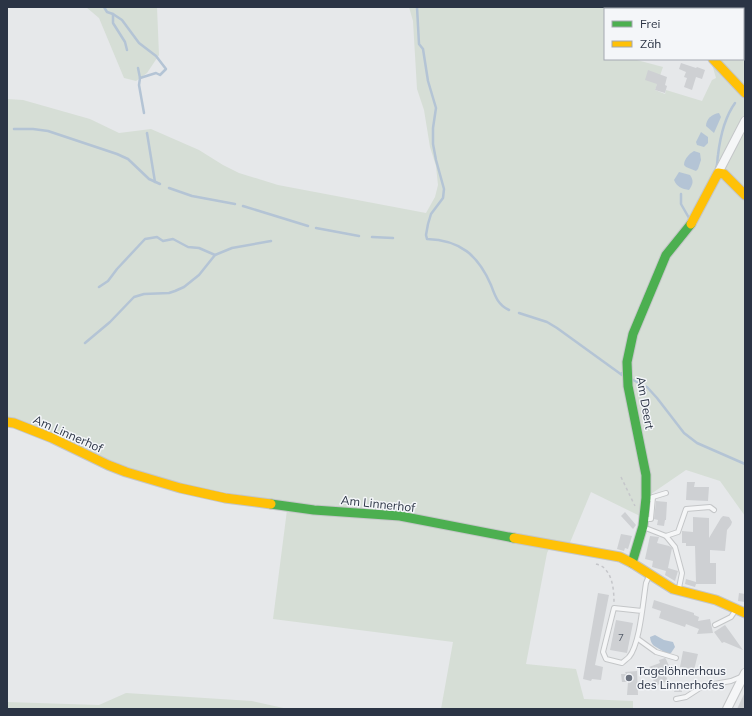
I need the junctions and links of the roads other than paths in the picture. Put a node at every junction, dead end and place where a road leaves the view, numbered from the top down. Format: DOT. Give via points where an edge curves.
graph roads {
  1 [pos="714,60"];
  2 [pos="745,93"];
  3 [pos="745,121"];
  4 [pos="718,173"];
  5 [pos="745,195"];
  6 [pos="7,422"];
  7 [pos="666,494"];
  8 [pos="649,499"];
  9 [pos="714,510"];
  10 [pos="643,523"];
  11 [pos="666,536"];
  12 [pos="632,563"];
  13 [pos="650,574"];
  14 [pos="678,591"];
  15 [pos="642,611"];
  16 [pos="741,611"];
  17 [pos="715,626"];
  18 [pos="638,639"];
  19 [pos="676,658"];
  20 [pos="744,674"];
  21 [pos="676,699"];
  22 [pos="726,709"];
  1 -- 2 [label="street"];
  3 -- 4 [label="street, Am Deert"];
  4 -- 5 [label="street" via="724,174"];
  4 -- 8 [label="street, Am Deert" via="692,224 666,255 633,334 627,362 628,386"];
  6 -- 12 [label="street, Am Linnerhof" via="52,438 126,472 180,488 225,498 314,510 400,516 620,557"];
  7 -- 8 [label="lane"];
  8 -- 10 [label="street, Am Deert"];
  9 -- 11 [label="lane" via="686,509 678,532"];
  10 -- 11 [label="lane"];
  10 -- 12 [label="street, Am Deert"];
  11 -- 14 [label="lane" via="675,547 682,573"];
  12 -- 13 [label="street, Am Linnerhof"];
  13 -- 14 [label="street, Am Linnerhof"];
  13 -- 15 [label="lane" via="646,583"];
  14 -- 16 [label="street, Am Linnerhof" via="716,600"];
  15 -- 18 [label="lane"];
  15 -- 18 [label="lane" via="614,608 603,652 606,659 622,663 629,657"];
  16 -- 17 [label="lane"];
  18 -- 19 [label="lane" via="656,652"];
  20 -- 21 [label="lane" via="731,681 703,686 686,697"];
  20 -- 22 [label="street"];
}
